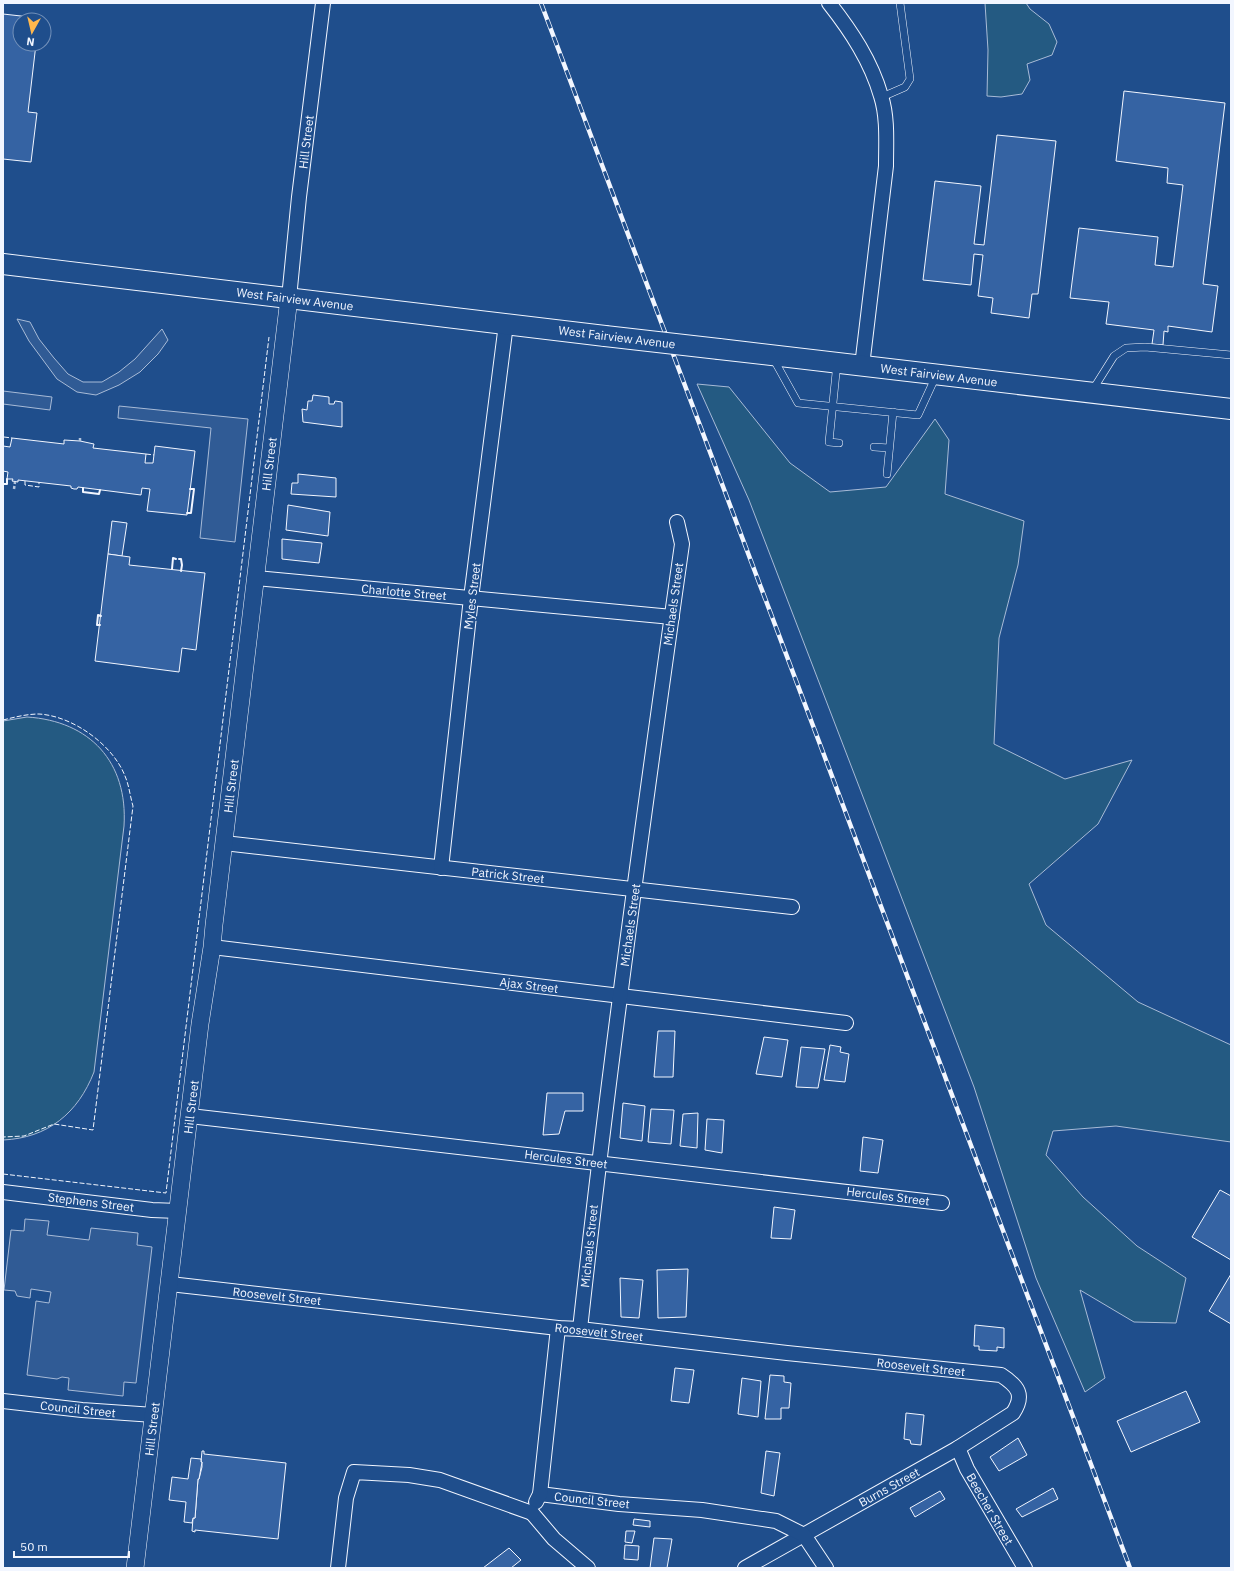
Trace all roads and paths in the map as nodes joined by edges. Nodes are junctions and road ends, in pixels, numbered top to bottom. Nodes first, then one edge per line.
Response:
1 (323, 3) edge
2 (829, 3) edge
3 (900, 3) edge
4 (882, 97) junction
5 (3, 264) edge
6 (289, 298) junction
7 (506, 324) junction
8 (1231, 355) edge
9 (772, 356) junction
10 (837, 363) junction
11 (862, 366) junction
12 (937, 375) junction
13 (1091, 393) junction
14 (833, 406) junction
15 (1231, 409) edge
16 (893, 412) junction
17 (80, 436) dead end
18 (80, 441) dead end
19 (839, 443) dead end
20 (874, 446) dead end
21 (889, 448) junction
22 (887, 474) dead end
23 (15, 482) dead end
24 (14, 489) dead end
25 (676, 522) dead end
26 (256, 578) junction
27 (471, 598) junction
28 (672, 617) junction
29 (224, 843) junction
30 (442, 868) junction
31 (635, 890) junction
32 (792, 907) dead end
33 (212, 948) junction
34 (621, 996) junction
35 (846, 1023) dead end
36 (190, 1116) junction
37 (598, 1163) junction
38 (3, 1192) edge
39 (942, 1203) dead end
40 (178, 1211) junction
41 (170, 1284) junction
42 (558, 1328) junction
43 (580, 1329) junction
44 (1019, 1394) joint
45 (3, 1402) edge
46 (154, 1415) junction
47 (958, 1448) junction
48 (540, 1494) junction
49 (532, 1513) junction
50 (804, 1535) junction
51 (135, 1568) edge
52 (338, 1568) edge
53 (588, 1568) edge
54 (745, 1568) edge
55 (826, 1568) edge
56 (1025, 1568) edge

1 - 6 street, Hill Street
2 - 4 street
3 - 4 lane
4 - 11 street
5 - 6 main road, West Fairview Avenue
6 - 7 main road, West Fairview Avenue
6 - 26 street, Hill Street
7 - 9 main road, West Fairview Avenue, bridge
7 - 27 street, Myles Street
8 - 13 lane
9 - 10 main road, West Fairview Avenue
9 - 14 lane
10 - 11 main road, West Fairview Avenue
10 - 14 lane
11 - 12 main road, West Fairview Avenue
12 - 13 main road, West Fairview Avenue
12 - 16 lane
13 - 15 main road, West Fairview Avenue
14 - 16 lane
14 - 19 lane
16 - 21 lane
17 - 18 path
20 - 21 lane
21 - 22 lane
23 - 24 path
25 - 28 street, Michaels Street
26 - 27 street, Charlotte Street
26 - 29 street, Hill Street
27 - 28 street, Charlotte Street
27 - 30 street, Myles Street
28 - 31 street, Michaels Street
29 - 30 street, Patrick Street
29 - 33 street, Hill Street
30 - 31 street, Patrick Street
31 - 32 street, Patrick Street
31 - 34 street, Michaels Street
33 - 34 street, Ajax Street
33 - 36 street, Hill Street
34 - 35 street, Ajax Street
34 - 37 street, Michaels Street
36 - 37 street, Hercules Street
36 - 40 street, Hill Street
37 - 39 street, Hercules Street
37 - 43 street, Michaels Street
38 - 40 street, Stephens Street
40 - 41 street, Hill Street
41 - 42 street, Roosevelt Street
41 - 46 street, Hill Street
42 - 43 street, Roosevelt Street
42 - 48 street
43 - 44 street, Roosevelt Street
44 - 47 street, Burns Street
45 - 46 street, Council Street
46 - 51 street, Hill Street
47 - 50 street, Burns Street
47 - 56 street, Beecher Street
48 - 49 street, Council Street
48 - 50 street, Council Street
49 - 52 street
49 - 53 street
50 - 54 street, Burns Street
50 - 55 street, Council Street

